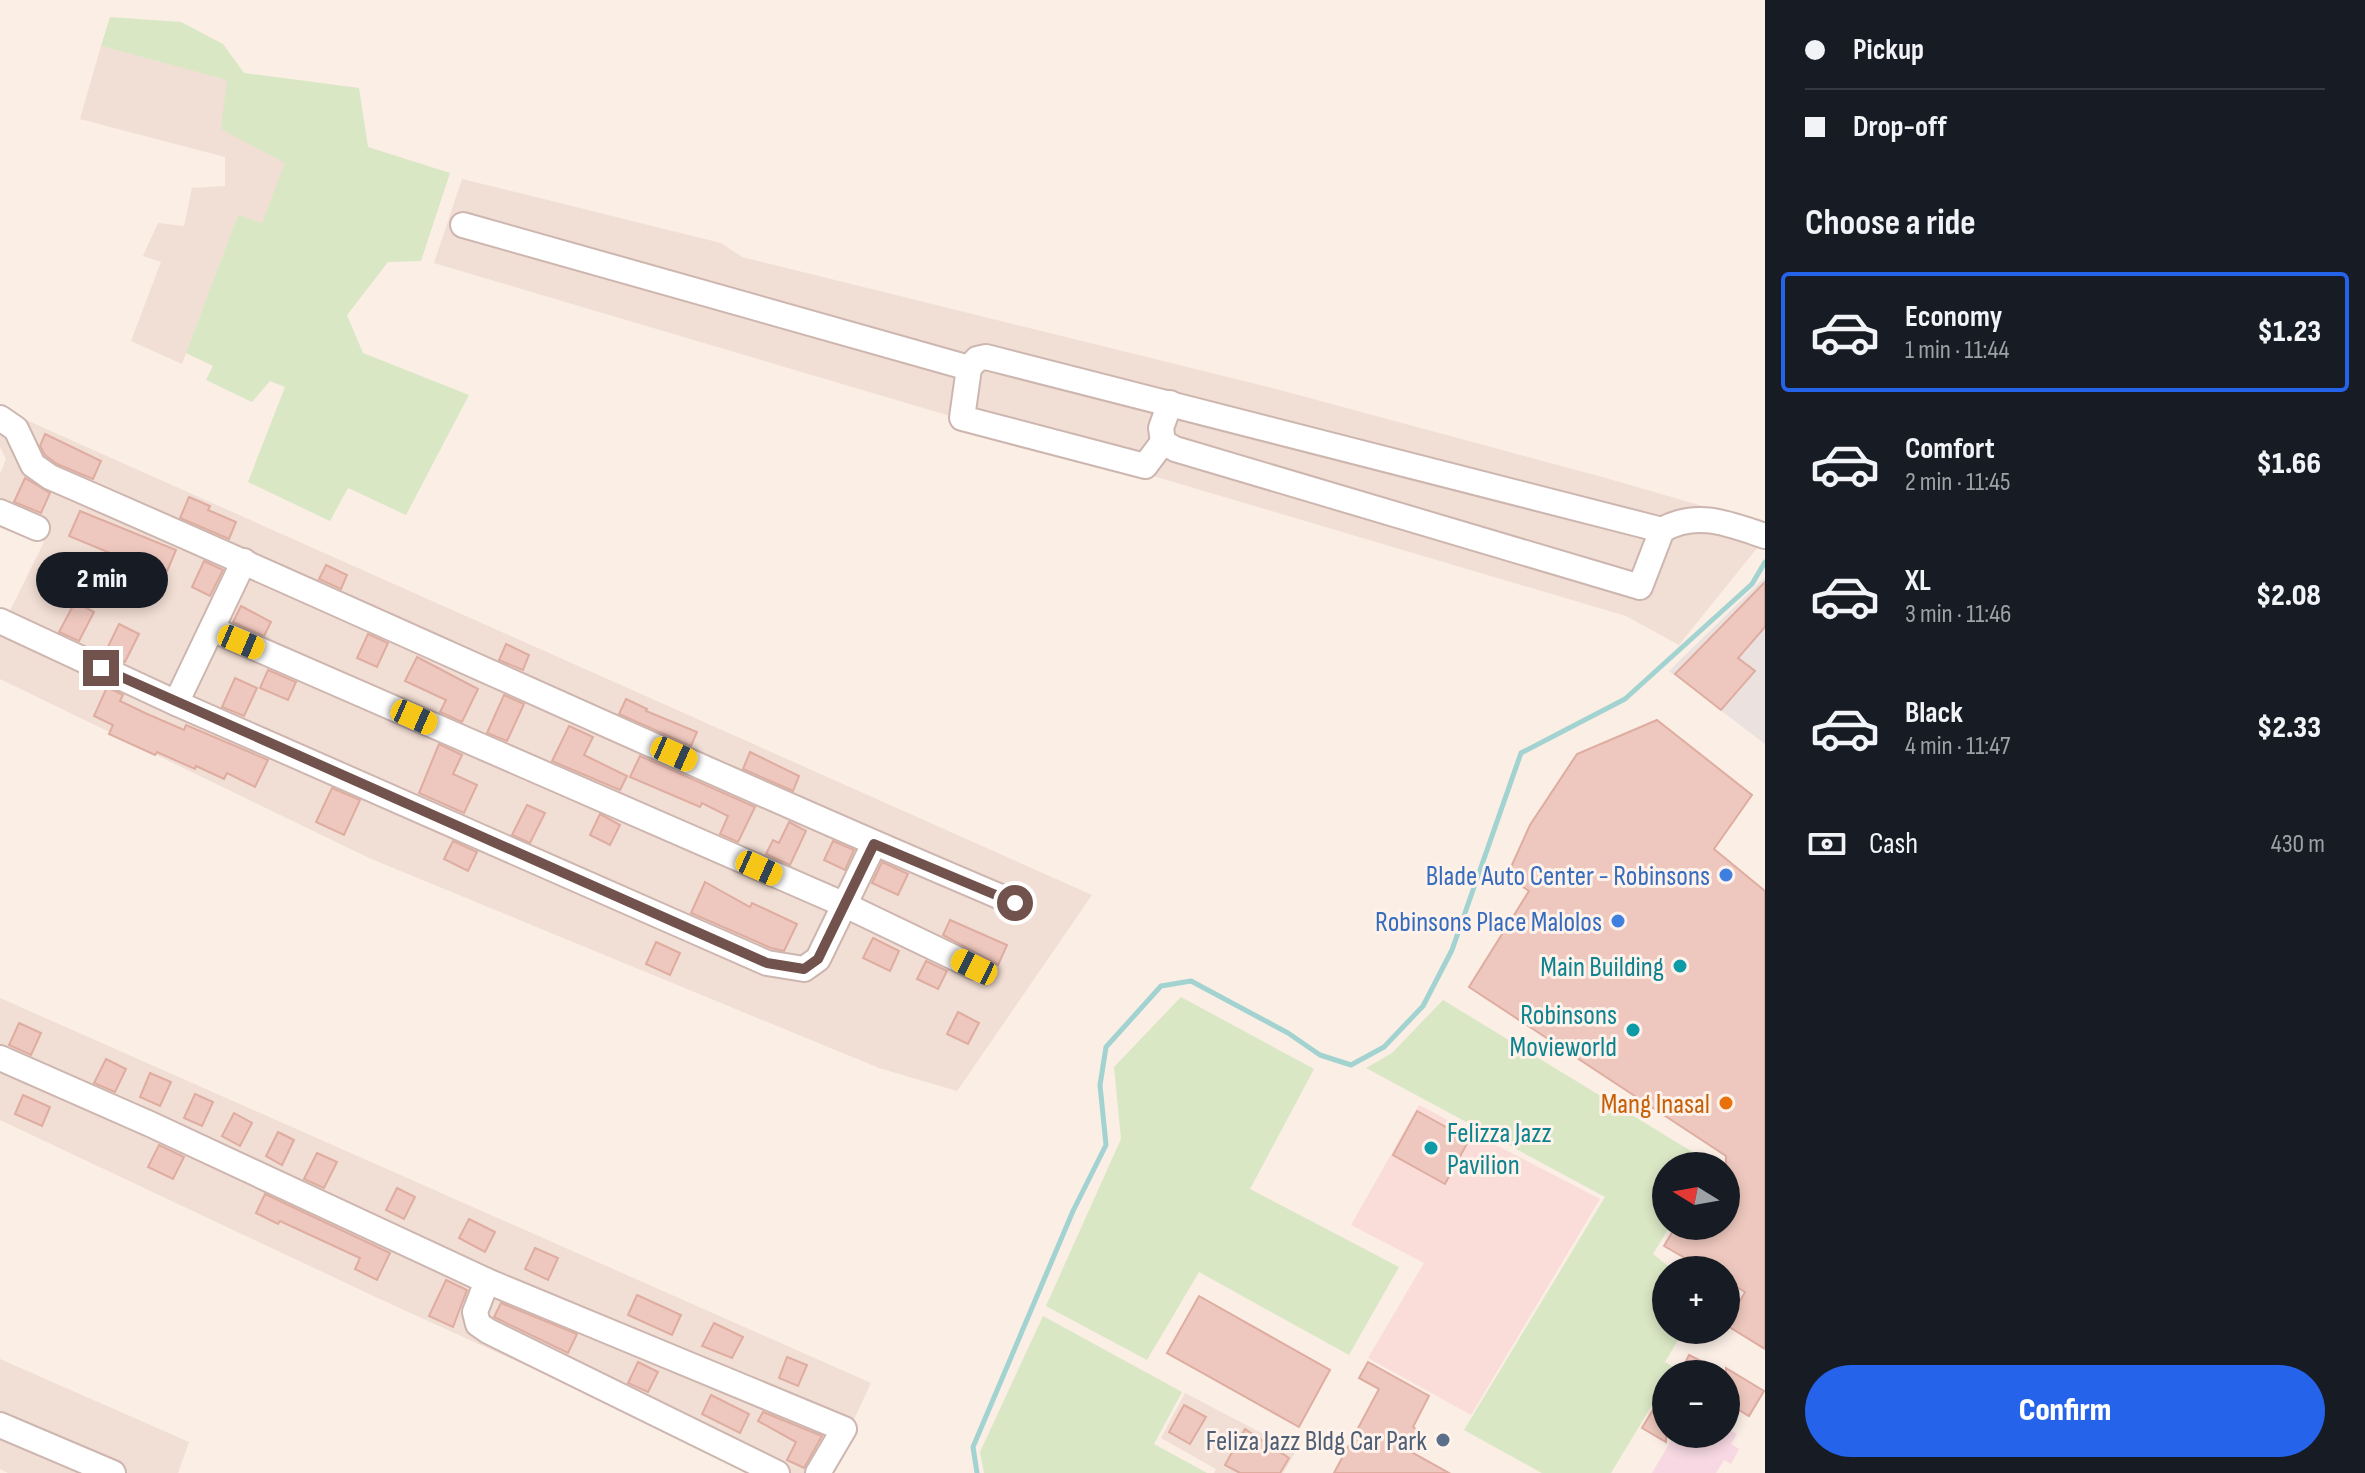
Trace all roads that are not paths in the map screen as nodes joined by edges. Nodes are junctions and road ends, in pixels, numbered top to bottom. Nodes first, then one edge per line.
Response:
1 (463, 225) dead end
2 (969, 368) junction
3 (1170, 403) junction
4 (0, 418) edge
5 (1163, 442) junction
6 (0, 512) edge
7 (37, 528) dead end
8 (1662, 530) junction
9 (1762, 535) edge
10 (244, 561) junction
11 (0, 621) edge
12 (212, 629) junction
13 (176, 703) junction
14 (874, 844) junction
15 (1015, 903) dead end
16 (845, 905) junction
17 (974, 967) dead end
18 (0, 1058) edge
19 (487, 1281) junction
20 (0, 1425) edge
21 (113, 1473) edge
22 (777, 1473) edge
23 (818, 1473) edge

1 - 2 street
2 - 3 street
2 - 5 street
3 - 5 street
3 - 8 street
4 - 10 street
5 - 8 street
6 - 7 street
8 - 9 street
10 - 12 street
10 - 14 street
11 - 13 street
12 - 13 street
12 - 16 street
13 - 16 street
14 - 15 street
14 - 16 street
16 - 17 street
18 - 19 street
19 - 22 street
19 - 23 street
20 - 21 street

